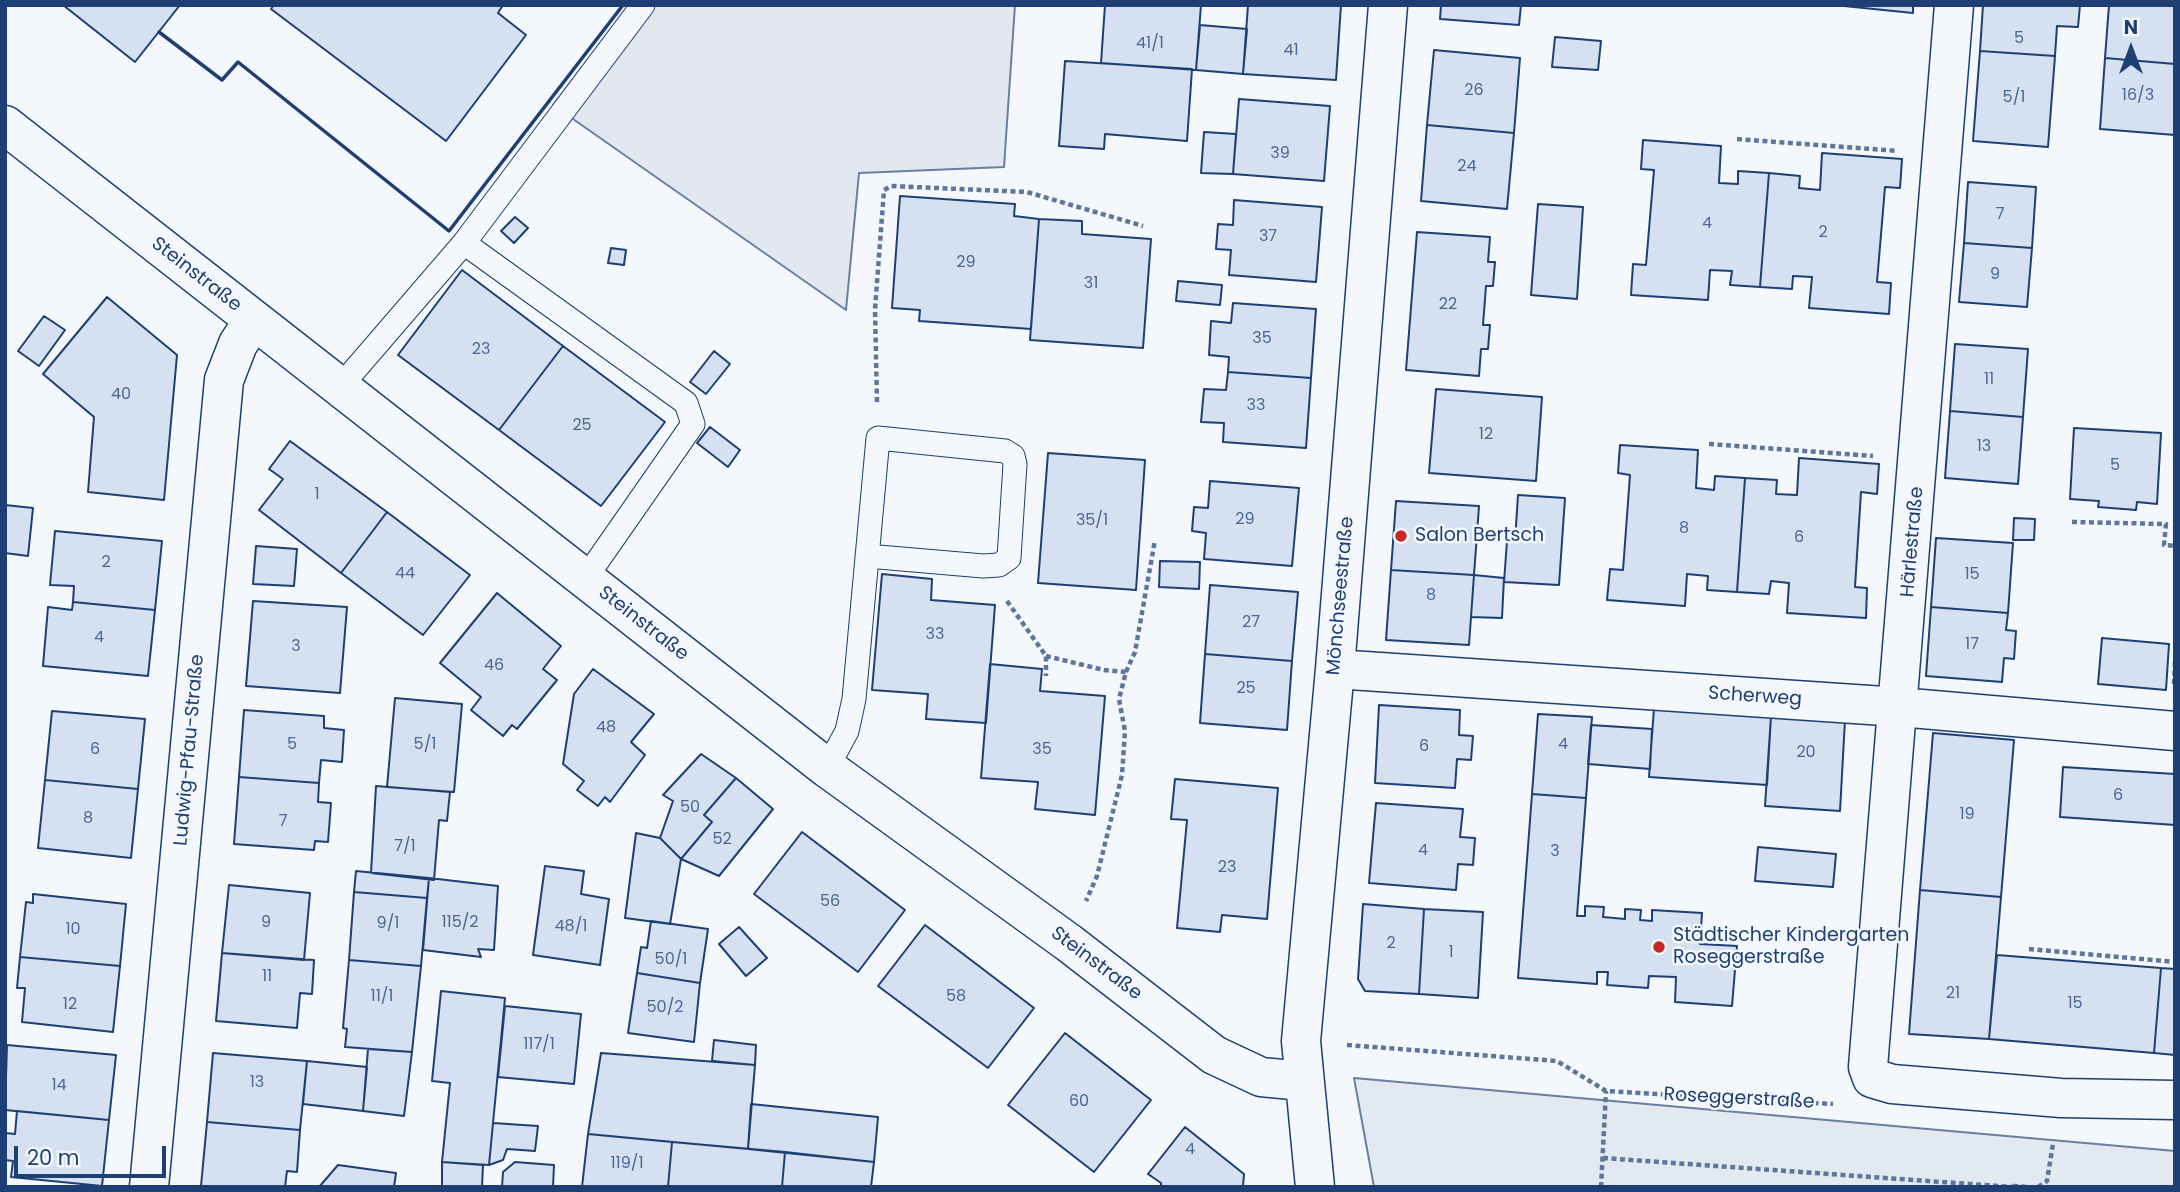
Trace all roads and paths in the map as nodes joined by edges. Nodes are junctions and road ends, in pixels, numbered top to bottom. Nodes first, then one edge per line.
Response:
1 (643, 5) edge
2 (1388, 5) edge
3 (1954, 5) edge
4 (5, 125) edge
5 (1737, 139) dead end
6 (1941, 154) junction
7 (1143, 226) dead end
8 (464, 243) junction
9 (253, 321) junction
10 (340, 387) junction
11 (878, 438) junction
12 (1709, 444) dead end
13 (1919, 460) junction
14 (2072, 522) dead end
15 (1155, 540) dead end
16 (2175, 546) edge
17 (867, 556) junction
18 (983, 566) junction
19 (585, 579) junction
20 (1046, 656) junction
21 (1335, 669) junction
22 (1126, 672) junction
23 (1046, 676) dead end
24 (1899, 707) junction
25 (2175, 731) edge
26 (827, 768) junction
27 (1069, 943) junction
28 (2029, 949) dead end
29 (2175, 962) edge
30 (1301, 1041) junction
31 (1872, 1078) junction
32 (1303, 1081) junction
33 (1606, 1091) junction
34 (2175, 1100) edge
35 (2053, 1140) dead end
36 (1604, 1158) junction
37 (2013, 1186) edge
38 (149, 1187) edge
39 (1315, 1187) edge
40 (1601, 1187) edge
41 (2028, 1187) edge
42 (2038, 1187) edge

1 - 8 lane
2 - 21 street, Mönchseestraße
3 - 6 street, Härlestraße
4 - 9 street, Steinstraße
5 - 6 path
6 - 13 street, Härlestraße
7 - 11 path
8 - 10 lane
8 - 19 lane
9 - 10 street, Steinstraße
9 - 38 street, Ludwig-Pfau-Straße
10 - 19 street, Steinstraße
11 - 17 lane
11 - 18 lane
12 - 13 path
13 - 24 street, Härlestraße
14 - 16 path
15 - 22 path
17 - 18 lane
17 - 26 lane
18 - 20 path
19 - 26 street, Steinstraße
20 - 22 path
20 - 23 path
21 - 24 street, Scherweg
21 - 30 street, Mönchseestraße
22 - 27 path
24 - 25 street, Scherweg
24 - 31 street, Härlestraße
26 - 27 street, Steinstraße
27 - 32 street, Steinstraße
28 - 29 path
30 - 32 street, Mönchseestraße
30 - 33 path, Roseggerstraße
31 - 33 path, Roseggerstraße
31 - 34 street
32 - 39 street, Mönchseestraße
33 - 36 path
35 - 42 path
36 - 37 path
36 - 40 path
37 - 41 path

